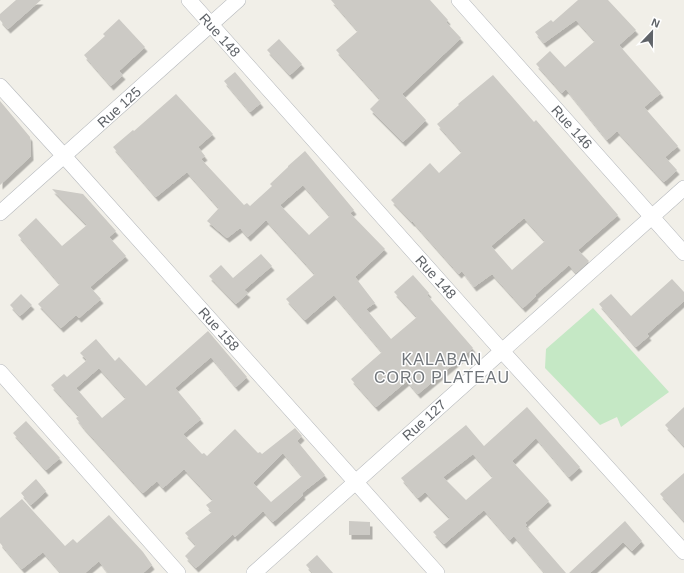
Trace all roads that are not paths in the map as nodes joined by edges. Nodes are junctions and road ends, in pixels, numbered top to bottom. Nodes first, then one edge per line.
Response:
1 (189, 0) edge
2 (238, 0) edge
3 (459, 0) edge
4 (211, 25) junction
5 (0, 86) edge
6 (64, 156) junction
7 (684, 188) edge
8 (0, 213) edge
9 (652, 217) junction
10 (684, 254) edge
11 (502, 351) junction
12 (0, 372) edge
13 (355, 482) junction
14 (684, 552) edge
15 (178, 573) edge
16 (254, 573) edge
17 (437, 573) edge

1 - 4 street, Rue 148
2 - 4 street, Rue 125
3 - 9 street, Rue 146
4 - 6 street, Rue 125
4 - 11 street, Rue 148
5 - 6 street, Rue 158
6 - 8 street, Rue 125
6 - 13 street, Rue 158
7 - 9 street, Rue 127
9 - 10 street, Rue 146
9 - 11 street, Rue 127
11 - 13 street, Rue 127
11 - 14 street, Rue 148
12 - 15 street
13 - 16 street, Rue 127
13 - 17 street, Rue 158

